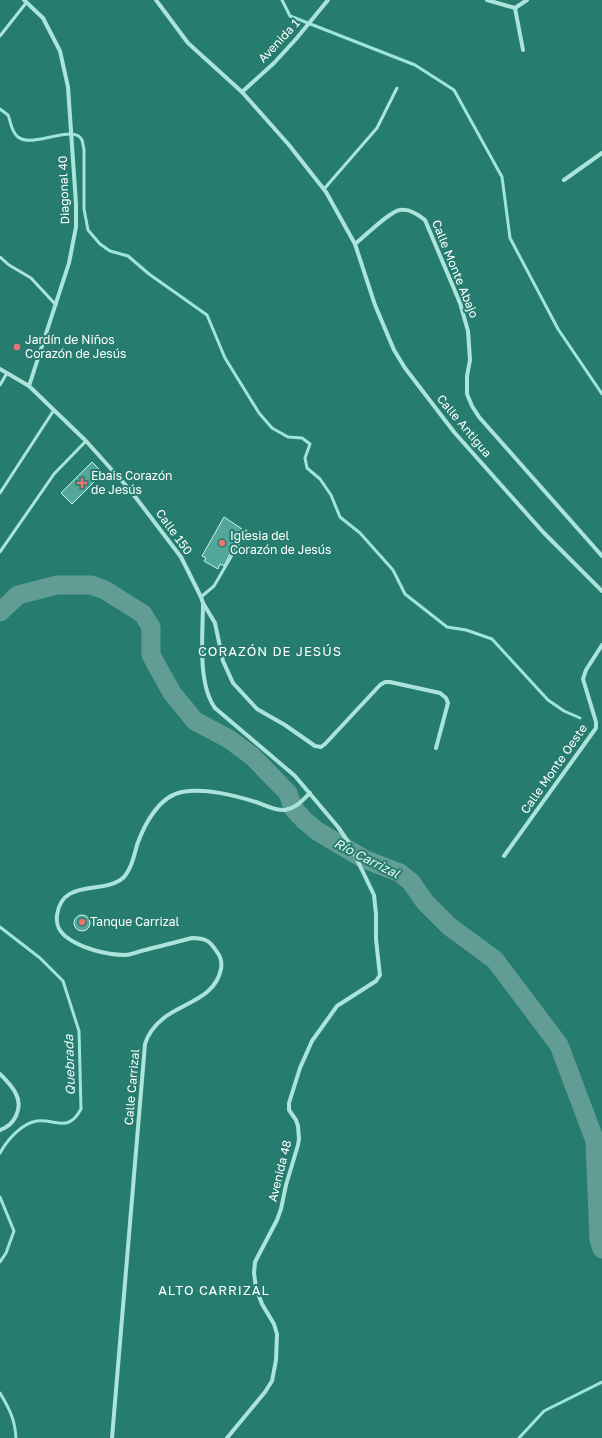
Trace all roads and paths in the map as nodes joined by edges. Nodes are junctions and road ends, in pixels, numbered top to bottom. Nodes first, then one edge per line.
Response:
1 (156, 0) edge
2 (328, 0) edge
3 (487, 0) edge
4 (527, 0) edge
5 (25, 1) edge
6 (516, 8) junction
7 (0, 36) edge
8 (523, 50) dead end
9 (397, 88) dead end
10 (242, 92) junction
11 (602, 153) edge
12 (564, 180) dead end
13 (324, 189) junction
14 (355, 244) junction
15 (0, 257) edge
16 (56, 305) junction
17 (0, 369) edge
18 (7, 373) junction
19 (0, 385) edge
20 (29, 386) junction
21 (54, 410) junction
22 (86, 441) junction
23 (0, 493) edge
24 (246, 531) dead end
25 (0, 552) edge
26 (602, 556) edge
27 (602, 591) edge
28 (201, 597) junction
29 (203, 603) junction
30 (602, 645) edge
31 (436, 748) dead end
32 (310, 794) junction
33 (504, 856) dead end
34 (0, 1074) edge
35 (0, 1130) edge
36 (112, 1438) edge
37 (227, 1438) edge

1 - 10 street
2 - 10 street, Avenida 1
3 - 6 street
4 - 6 street
5 - 7 lane
5 - 16 street, Diagonal 40
6 - 8 street
9 - 13 lane
10 - 13 street
11 - 12 street
13 - 14 street
14 - 26 street, Calle Monte Abajo
14 - 27 street, Calle Antigua
15 - 16 lane
16 - 20 street, Diagonal 40
17 - 18 street, Calle 150
18 - 19 lane
18 - 20 street, Calle 150
20 - 21 street, Calle 150
21 - 22 street, Calle 150
21 - 23 lane
22 - 25 lane
22 - 28 street, Calle 150
24 - 28 lane
28 - 29 street, Calle 150
29 - 31 street
29 - 32 street, Calle 150
30 - 33 street, Calle Monte Oeste
32 - 36 street, Calle Carrizal
32 - 37 street, Avenida 48
34 - 35 street

